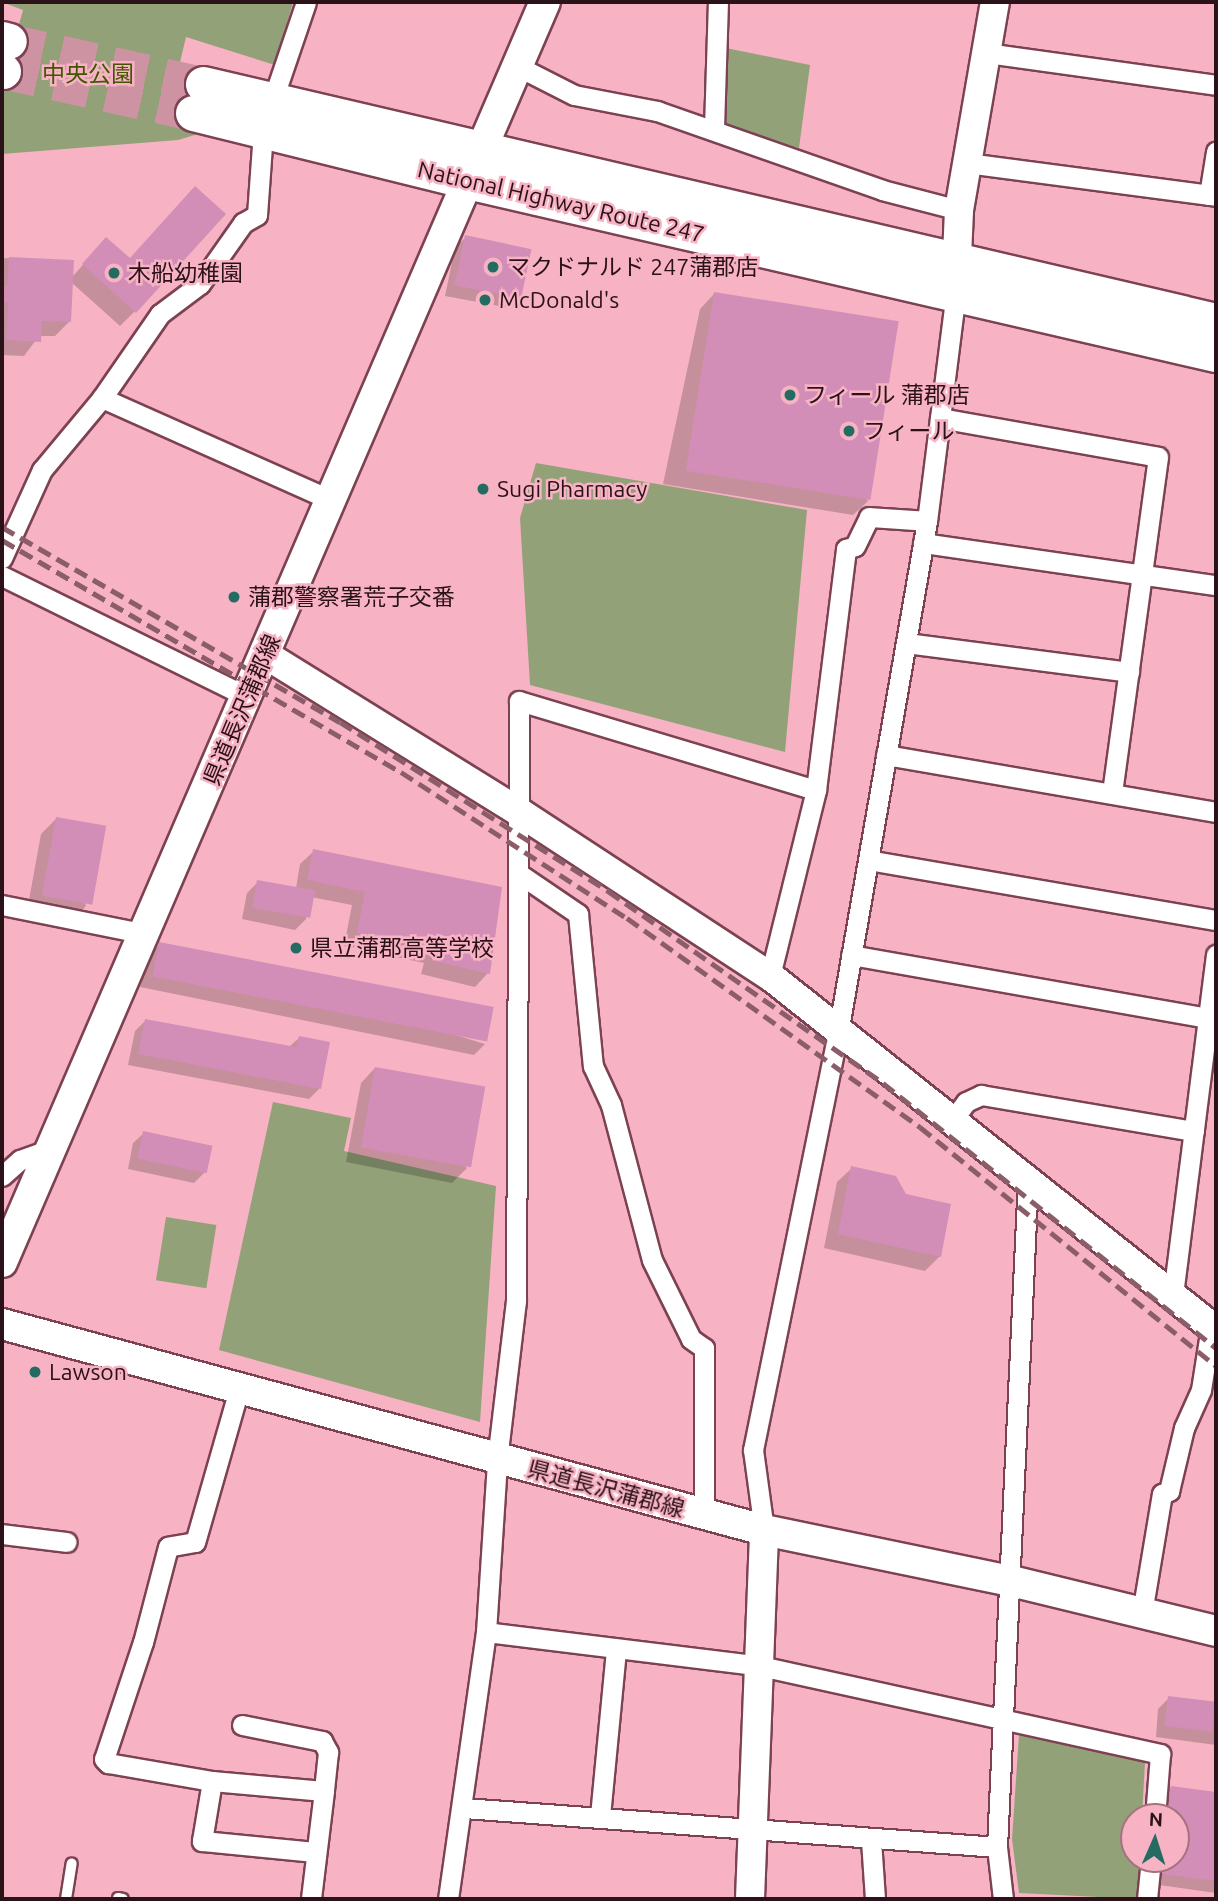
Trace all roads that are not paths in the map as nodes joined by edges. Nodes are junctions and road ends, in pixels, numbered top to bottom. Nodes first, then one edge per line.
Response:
1 (306, 2) edge
2 (544, 2) edge
3 (718, 2) edge
4 (995, 2) edge
5 (986, 53) junction
6 (517, 66) junction
7 (1216, 85) edge
8 (273, 99) junction
9 (714, 128) junction
10 (263, 132) junction
11 (1216, 152) edge
12 (967, 163) junction
13 (474, 166) junction
14 (1213, 196) edge
15 (959, 210) junction
16 (957, 275) junction
17 (1216, 321) edge
18 (1216, 354) edge
19 (102, 398) junction
20 (940, 418) junction
21 (331, 500) junction
22 (927, 521) junction
23 (923, 543) junction
24 (2, 558) edge
25 (1142, 574) junction
26 (2, 576) edge
27 (1216, 585) edge
28 (906, 643) junction
29 (266, 655) junction
30 (1129, 672) junction
31 (248, 698) junction
32 (886, 755) junction
33 (816, 790) junction
34 (1112, 793) junction
35 (519, 812) junction
36 (1216, 812) edge
37 (868, 860) junction
38 (518, 873) junction
39 (2, 905) edge
40 (1216, 920) edge
41 (146, 934) junction
42 (851, 955) junction
43 (1216, 955) edge
44 (770, 976) junction
45 (1208, 1018) junction
46 (839, 1027) junction
47 (954, 1118) junction
48 (1194, 1131) junction
49 (51, 1149) junction
50 (2, 1176) edge
51 (1028, 1176) junction
52 (2, 1262) edge
53 (1173, 1295) junction
54 (2, 1324) edge
55 (1213, 1328) edge
56 (239, 1389) junction
57 (497, 1460) junction
58 (704, 1514) junction
59 (764, 1530) junction
60 (2, 1534) edge
61 (67, 1542) dead end
62 (1011, 1581) junction
63 (1142, 1613) junction
64 (1216, 1631) edge
65 (486, 1632) junction
66 (616, 1649) junction
67 (756, 1665) junction
68 (1004, 1721) junction
69 (242, 1725) dead end
70 (212, 1781) junction
71 (324, 1791) junction
72 (1156, 1803) edge
73 (464, 1808) junction
74 (600, 1816) junction
75 (753, 1830) junction
76 (871, 1840) junction
77 (996, 1847) junction
78 (315, 1852) junction
79 (72, 1863) dead end
80 (1150, 1873) edge
81 (66, 1899) edge
82 (311, 1899) edge
83 (448, 1899) edge
84 (750, 1899) edge
85 (875, 1899) edge
86 (1003, 1899) edge
87 (1147, 1899) edge

1 - 8 street
2 - 6 main road, 県道長沢蒲郡線
3 - 9 street
4 - 5 street
5 - 7 street
5 - 12 street
6 - 9 street
6 - 13 main road, 県道長沢蒲郡線
8 - 10 highway, National Highway Route 247
8 - 13 highway, National Highway Route 247
9 - 15 street
10 - 13 highway, National Highway Route 247
10 - 19 street
11 - 14 street
12 - 14 street
12 - 15 street
13 - 16 highway, National Highway Route 247
13 - 21 main road, 県道長沢蒲郡線
15 - 16 street
16 - 17 highway, National Highway Route 247
16 - 18 highway, National Highway Route 247
16 - 20 street
19 - 21 street
19 - 24 street
20 - 22 street
20 - 25 street
21 - 29 main road, 県道長沢蒲郡線
22 - 23 street
22 - 33 street
23 - 25 street
23 - 28 street
25 - 27 street
25 - 30 street
26 - 31 street
28 - 30 street
28 - 32 street
29 - 31 main road, 県道長沢蒲郡線
29 - 35 street
30 - 34 street
31 - 41 main road, 県道長沢蒲郡線
32 - 34 street
32 - 37 street
33 - 35 street
33 - 44 street
34 - 36 street
35 - 38 street
35 - 44 street
37 - 40 street
37 - 42 street
38 - 57 street
38 - 58 street
39 - 41 street
41 - 49 main road, 県道長沢蒲郡線
42 - 45 street
42 - 46 street
43 - 45 street
44 - 46 street
45 - 48 street
46 - 47 street
46 - 59 street
47 - 48 street
47 - 51 street
48 - 53 street
49 - 50 street
49 - 52 main road, 県道長沢蒲郡線
51 - 53 street
51 - 62 street
53 - 55 street
54 - 56 main road, 県道長沢蒲郡線
55 - 63 street
56 - 57 main road, 県道長沢蒲郡線
56 - 70 street
57 - 58 main road, 県道長沢蒲郡線
57 - 65 street
58 - 59 main road, 県道長沢蒲郡線
59 - 62 main road, 県道長沢蒲郡線
59 - 67 street
60 - 61 street
62 - 63 main road, 県道長沢蒲郡線
62 - 68 street
63 - 64 main road, 県道長沢蒲郡線
65 - 66 street
65 - 73 street
66 - 67 street
66 - 74 street
67 - 68 street
67 - 75 street
68 - 72 street
68 - 77 street
69 - 71 street
70 - 71 street
70 - 78 street
71 - 78 street
73 - 74 street
73 - 83 street
74 - 75 street
75 - 76 street
75 - 84 street
76 - 77 street
76 - 85 street
77 - 86 street
78 - 82 street
79 - 81 lane
80 - 87 street

